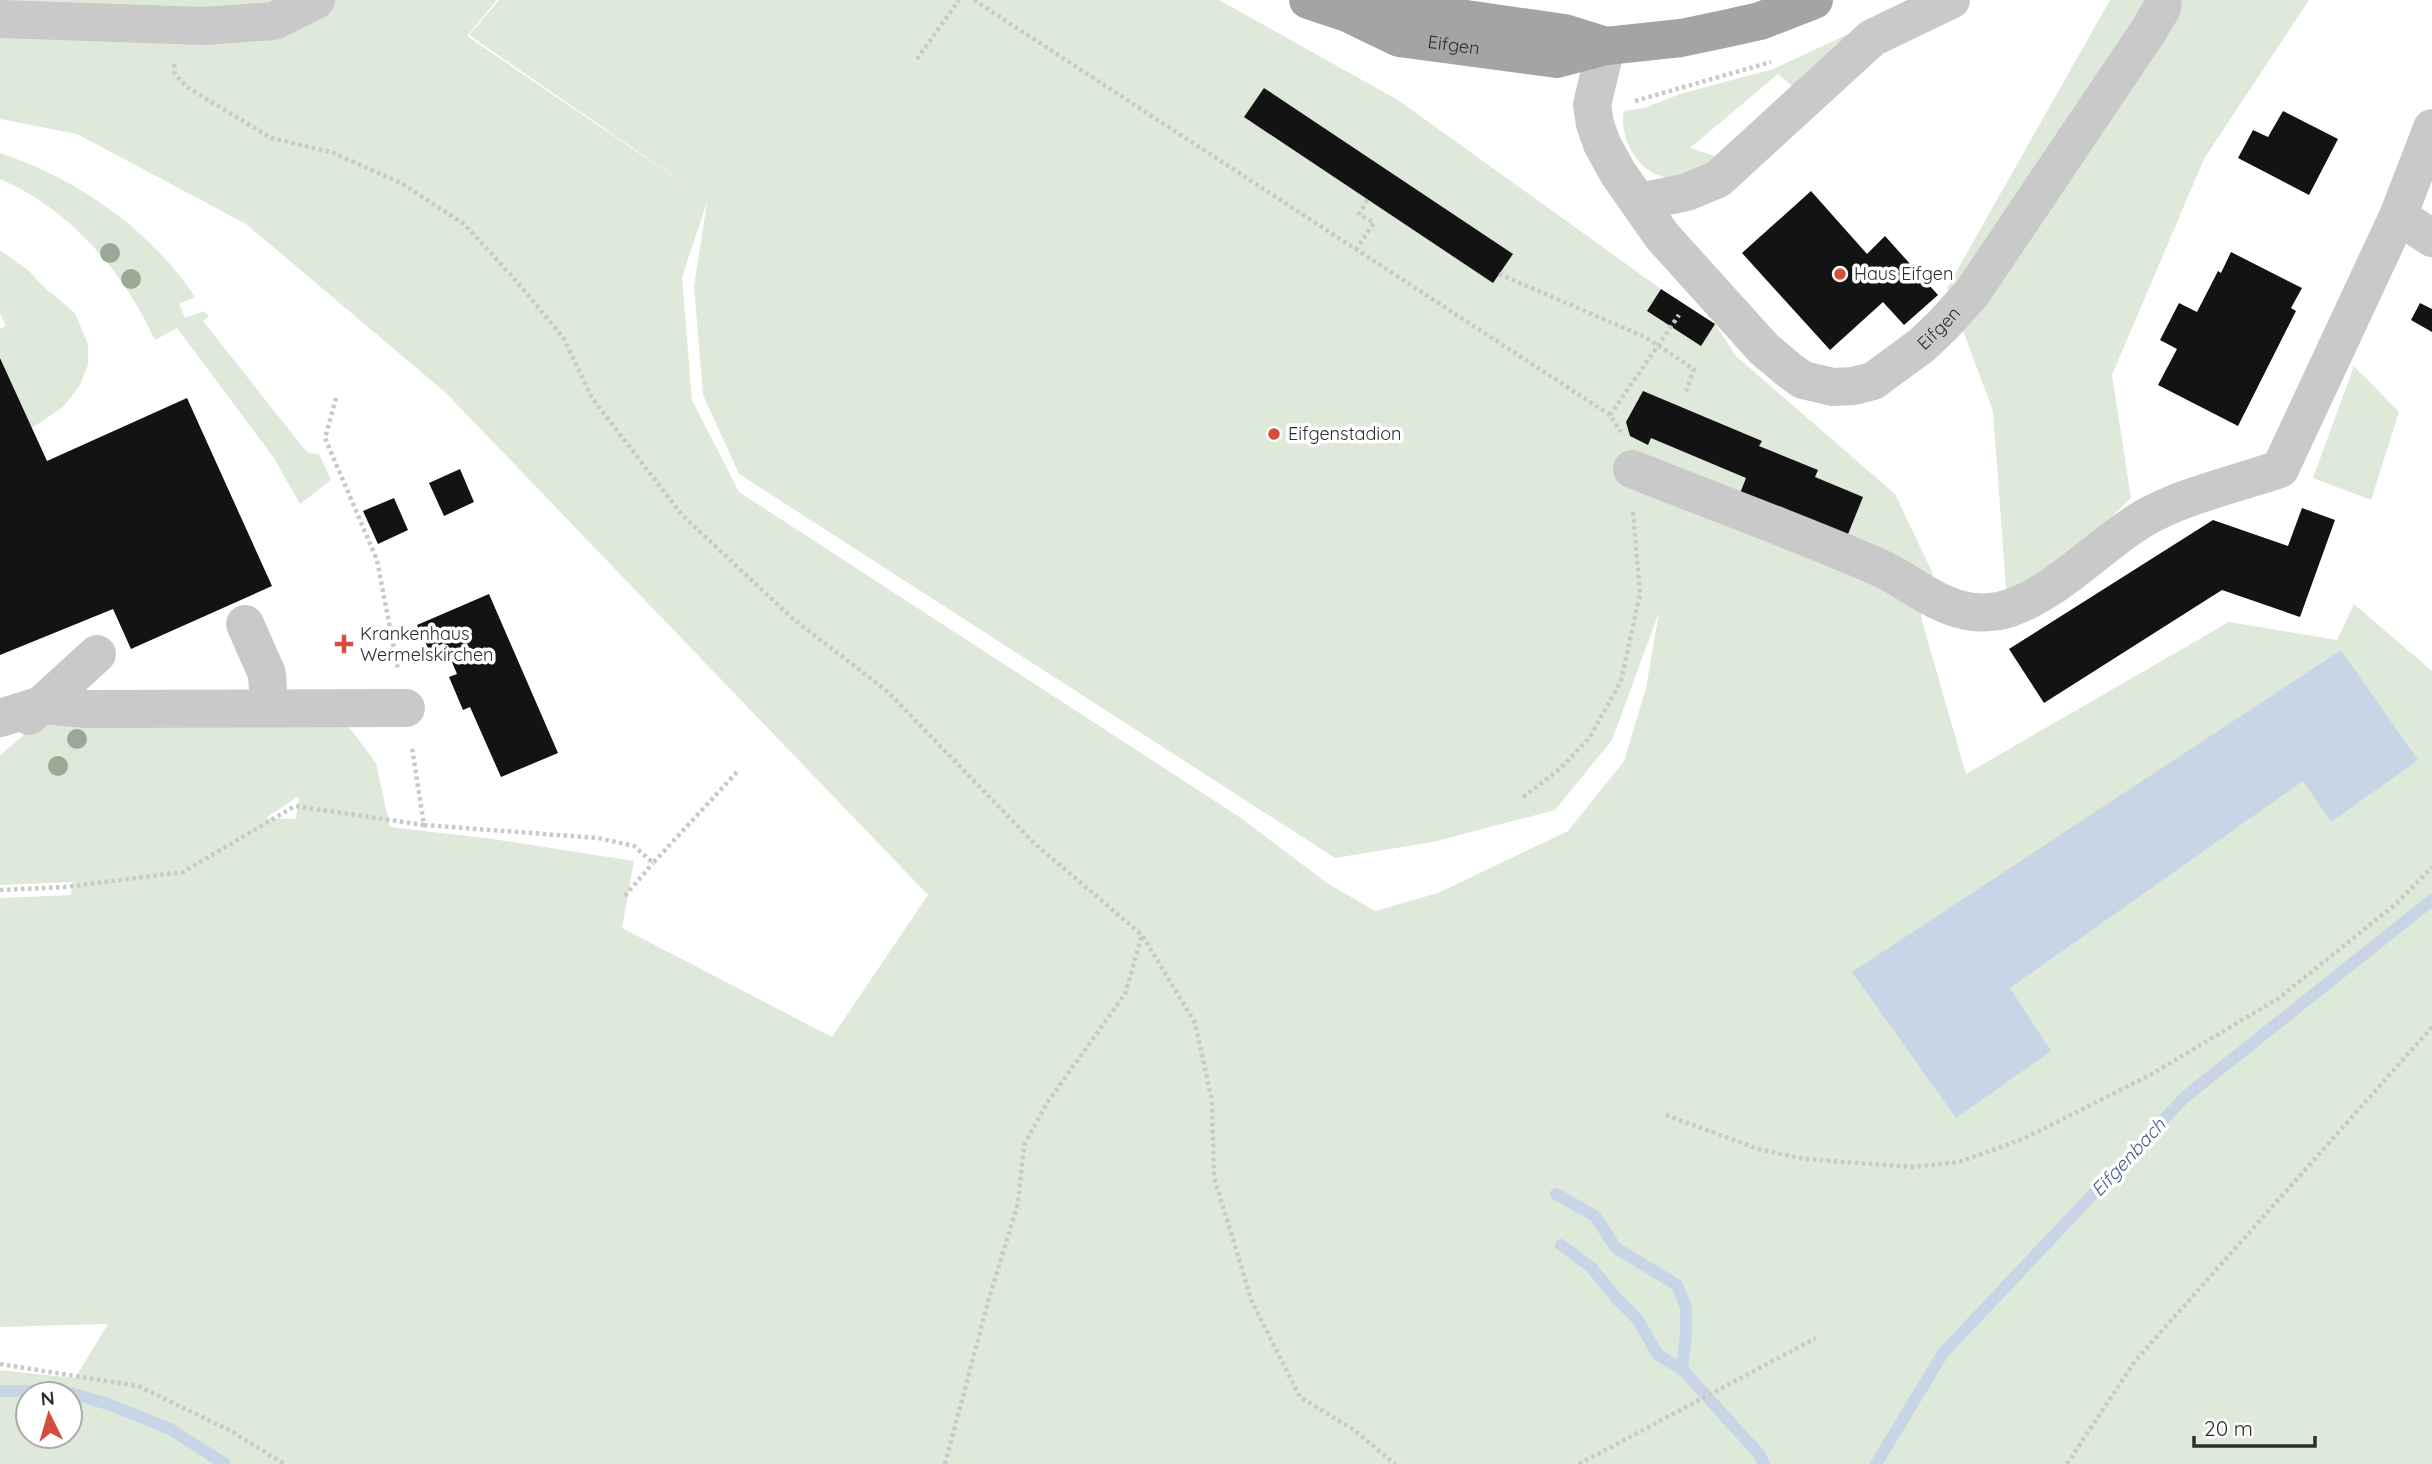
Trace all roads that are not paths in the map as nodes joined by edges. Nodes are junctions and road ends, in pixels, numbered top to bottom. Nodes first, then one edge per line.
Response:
1 (316, 0) edge
2 (1308, 0) edge
3 (1814, 0) edge
4 (1951, 0) edge
5 (2163, 0) edge
6 (0, 19) edge
7 (1606, 46) junction
8 (2432, 128) edge
9 (1640, 202) junction
10 (2398, 216) junction
11 (2432, 238) edge
12 (1632, 469) road end
13 (245, 624) dead end
14 (97, 654) dead end
15 (42, 705) junction
16 (269, 708) junction
17 (406, 708) dead end
18 (0, 718) edge
19 (0, 740) edge

1 - 6 street
2 - 7 main road, Eifgen
3 - 7 main road, Eifgen
4 - 9 street
5 - 9 street, Eifgen
7 - 9 street, Eifgen
8 - 10 street
10 - 11 street
10 - 12 street
13 - 16 street
14 - 15 street
15 - 16 street
15 - 18 street
15 - 19 street
16 - 17 street

